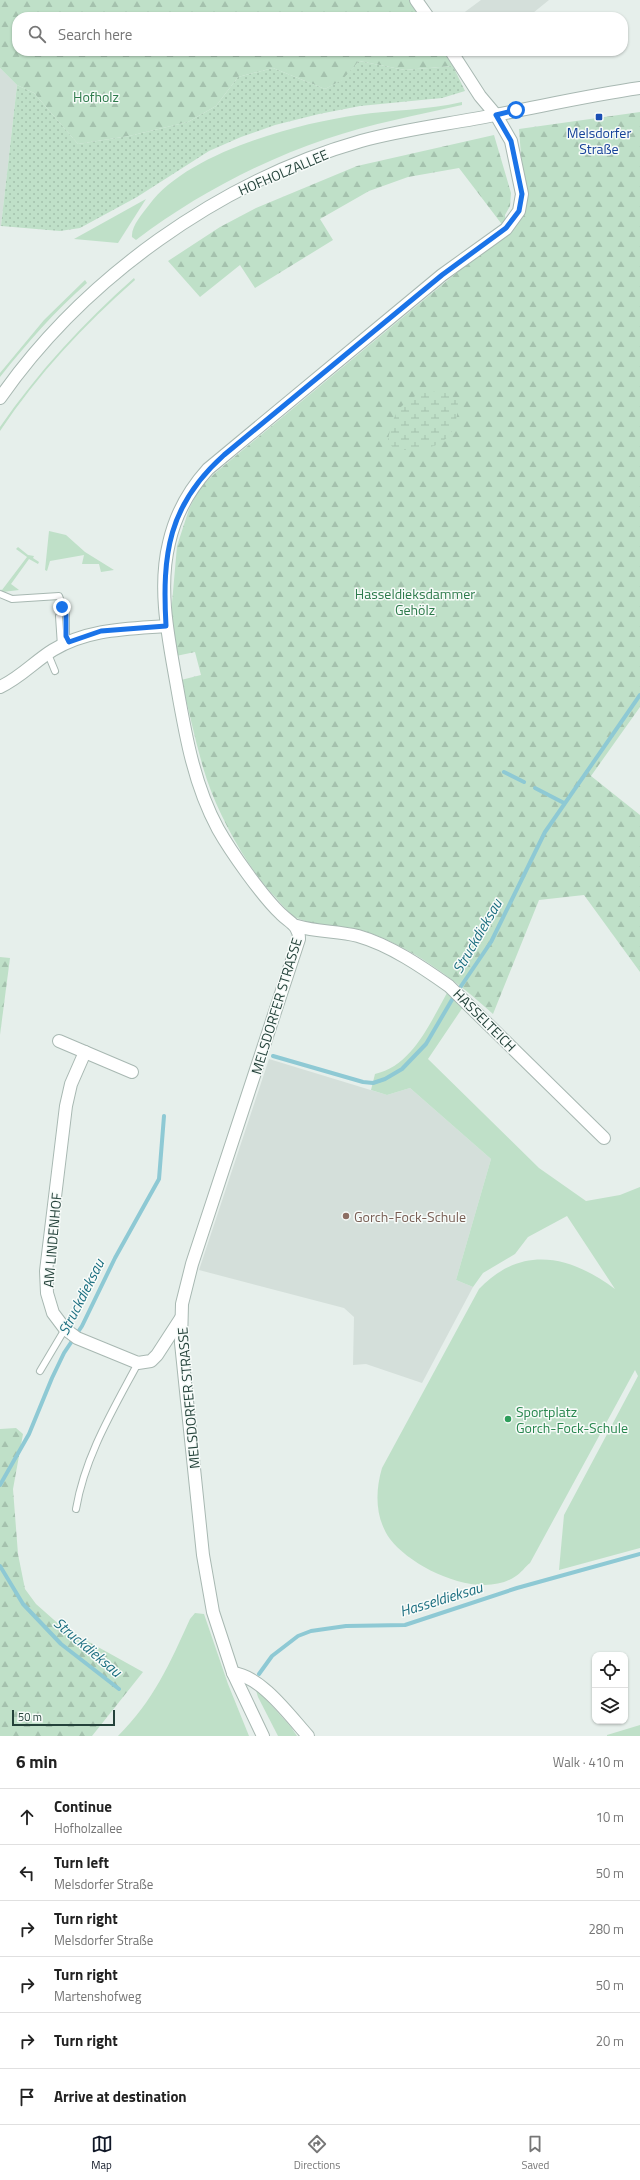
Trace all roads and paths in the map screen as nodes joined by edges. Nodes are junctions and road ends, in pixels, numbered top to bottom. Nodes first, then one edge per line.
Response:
1 (416, 0) edge
2 (424, 12) edge
3 (454, 56) edge
4 (640, 88) edge
5 (496, 115) junction
6 (0, 398) edge
7 (0, 594) edge
8 (166, 626) junction
9 (65, 644) junction
10 (48, 654) junction
11 (55, 672) dead end
12 (0, 686) edge
13 (297, 926) junction
14 (59, 1041) dead end
15 (85, 1052) junction
16 (132, 1072) dead end
17 (604, 1138) dead end
18 (181, 1318) junction
19 (71, 1334) junction
20 (138, 1363) junction
21 (40, 1371) dead end
22 (76, 1509) dead end
23 (233, 1673) junction
24 (263, 1736) edge
25 (308, 1736) edge

1 - 2 street
3 - 5 street, MELSDORFER STRASSE
4 - 5 street, HOFHOLZALLEE
5 - 6 street, HOFHOLZALLEE
5 - 8 street, MELSDORFER STRASSE
7 - 9 lane
8 - 9 street
8 - 13 street, MELSDORFER STRASSE
9 - 10 street
10 - 11 lane
10 - 12 street
13 - 17 street, HASSELTEICH
13 - 18 street, MELSDORFER STRASSE
14 - 15 street
15 - 16 street
15 - 19 street, AM LINDENHOF
18 - 20 street
18 - 23 street, MELSDORFER STRASSE
19 - 20 street
19 - 21 lane
20 - 22 lane
23 - 24 street, MELSDORFER STRASSE
23 - 25 street

